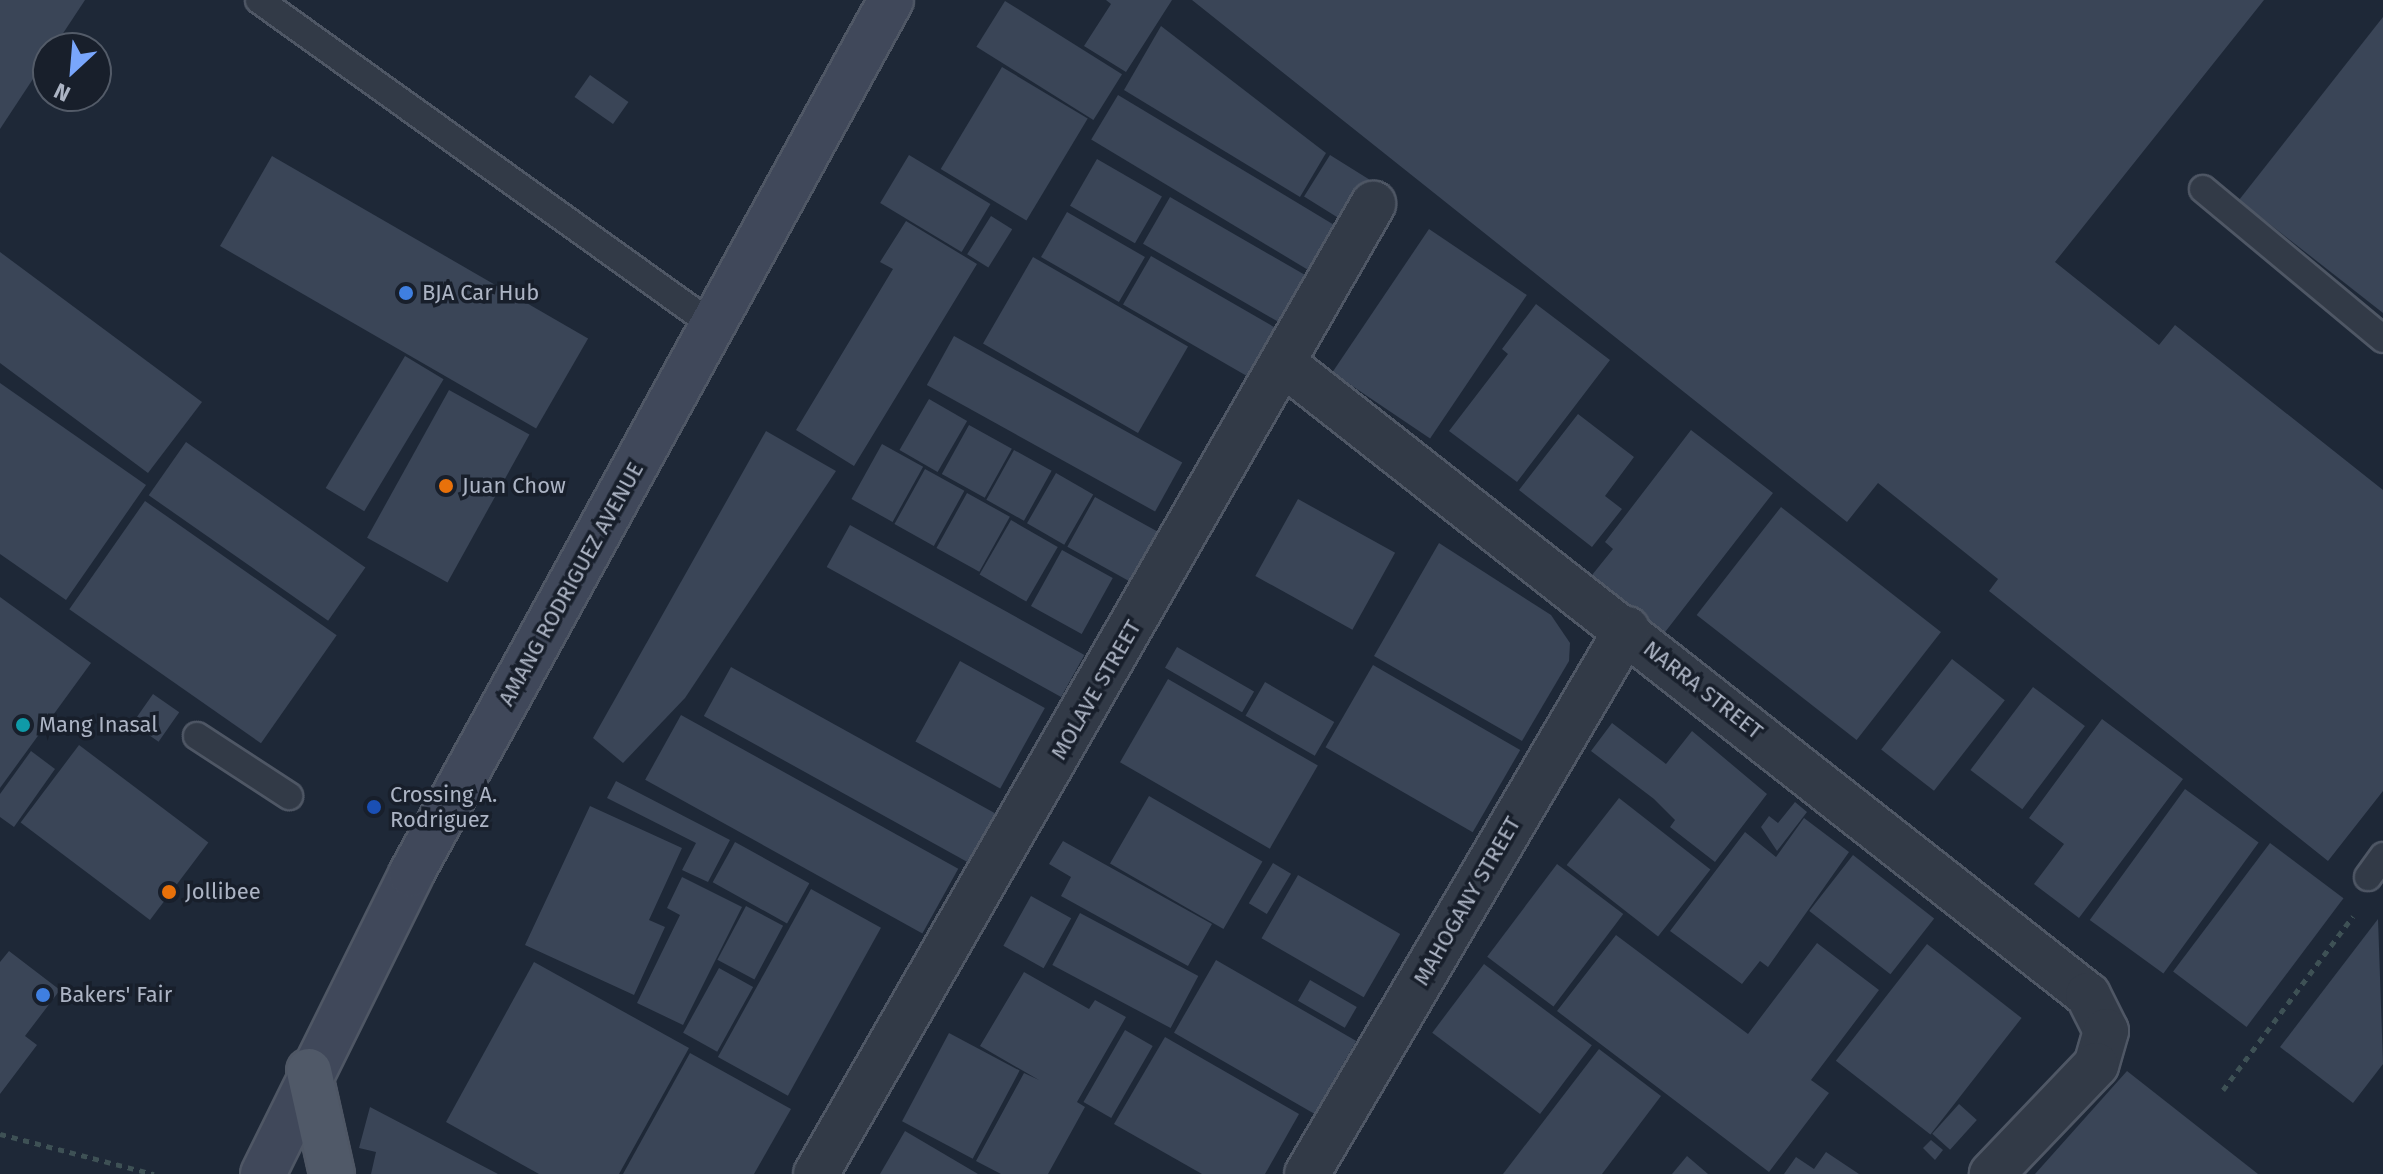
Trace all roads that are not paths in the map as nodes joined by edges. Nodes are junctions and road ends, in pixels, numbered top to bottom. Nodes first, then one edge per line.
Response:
1 (259, 0) edge
2 (891, 0) edge
3 (2203, 189) dead end
4 (1373, 204) dead end
5 (714, 326) junction
6 (2383, 339) edge
7 (1284, 364) junction
8 (1627, 629) junction
9 (197, 736) dead end
10 (289, 796) dead end
11 (309, 1071) junction
12 (263, 1174) edge
13 (332, 1174) edge
14 (816, 1174) edge
15 (1307, 1174) edge
16 (1992, 1174) edge

1 - 5 lane
2 - 5 main road, AMANG RODRIGUEZ AVENUE
3 - 6 lane
4 - 7 street, MOLAVE STREET
5 - 11 main road, AMANG RODRIGUEZ AVENUE
7 - 8 street, NARRA STREET
7 - 14 street, MOLAVE STREET
8 - 15 street, MAHOGANY STREET
8 - 16 street, NARRA STREET
9 - 10 lane
11 - 12 main road, AMANG RODRIGUEZ AVENUE
11 - 13 main road

